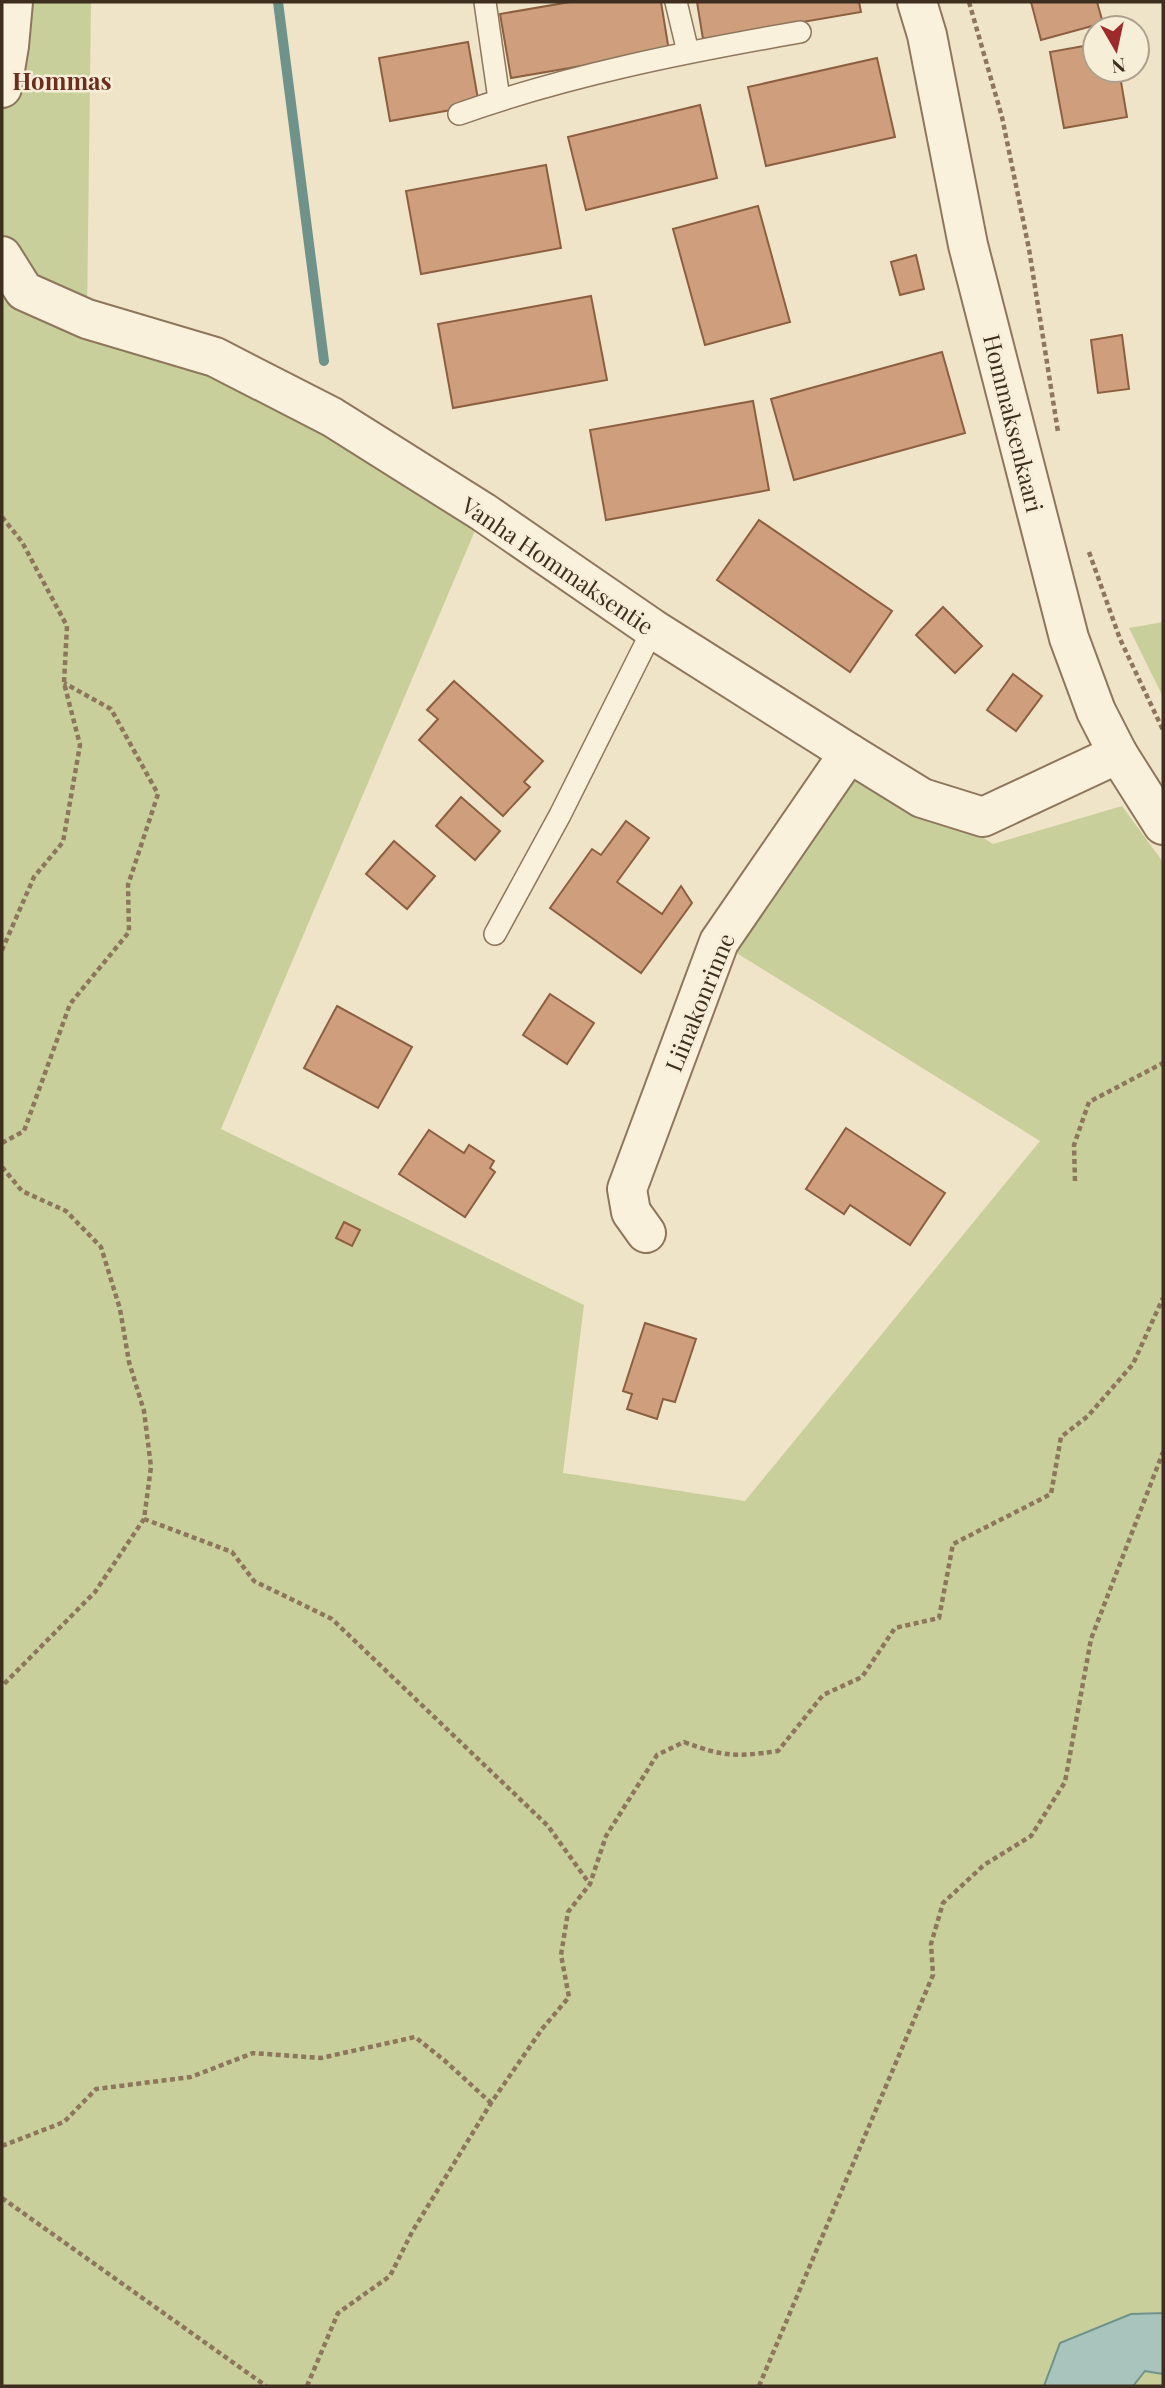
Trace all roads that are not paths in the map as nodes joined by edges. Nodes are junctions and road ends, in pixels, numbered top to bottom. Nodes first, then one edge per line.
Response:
1 (13, 2) edge
2 (485, 2) edge
3 (676, 2) edge
4 (917, 2) edge
5 (800, 32) dead end
6 (688, 52) junction
7 (2, 88) edge
8 (499, 99) junction
9 (459, 114) dead end
10 (2, 256) edge
11 (653, 629) junction
12 (849, 753) junction
13 (1118, 754) junction
14 (1163, 825) edge
15 (495, 934) dead end
16 (646, 1233) dead end

1 - 7 street
2 - 8 lane
3 - 6 lane
4 - 13 street, Hommaksenkaari
5 - 6 lane
6 - 8 lane
8 - 9 lane
10 - 11 street, Vanha Hommaksentie
11 - 12 street, Vanha Hommaksentie
11 - 15 lane
12 - 13 street, Vanha Hommaksentie
12 - 16 street, Liinakonrinne
13 - 14 street, Hommaksenkaari

